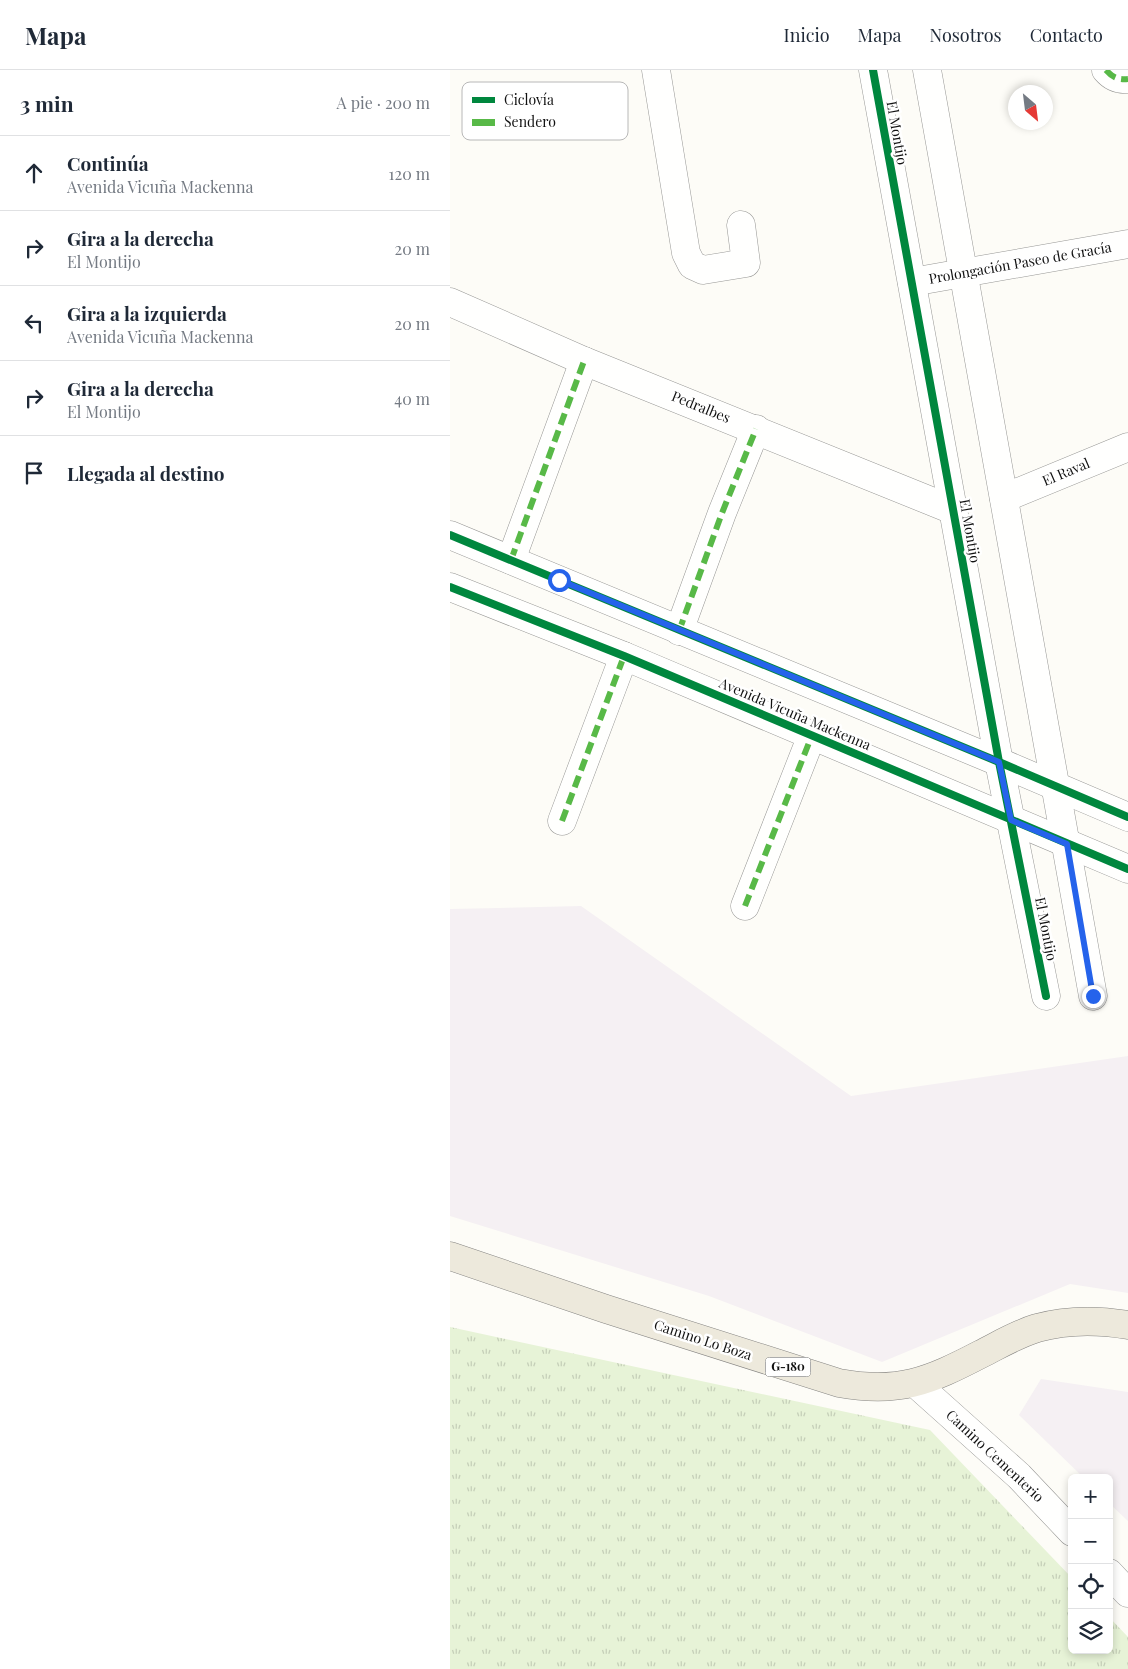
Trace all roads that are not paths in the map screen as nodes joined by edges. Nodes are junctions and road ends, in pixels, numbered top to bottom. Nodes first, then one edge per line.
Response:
1 (656, 70) edge
2 (873, 70) edge
3 (927, 70) edge
4 (741, 226) dead end
5 (1128, 244) edge
6 (964, 273) junction
7 (912, 282) junction
8 (450, 302) edge
9 (584, 361) junction
10 (756, 429) junction
11 (1128, 447) edge
12 (1004, 498) junction
13 (953, 510) junction
14 (450, 535) edge
15 (511, 560) junction
16 (450, 587) edge
17 (679, 631) junction
18 (624, 656) junction
19 (812, 736) junction
20 (999, 762) junction
21 (1056, 787) junction
22 (1128, 818) edge
23 (1011, 820) junction
24 (562, 822) dead end
25 (1067, 844) junction
26 (1128, 869) edge
27 (745, 906) dead end
28 (1046, 996) dead end
29 (1093, 996) dead end
30 (450, 1256) edge
31 (1128, 1325) edge
32 (915, 1383) junction
33 (1068, 1528) edge
34 (1113, 1576) edge
35 (1128, 1593) edge

1 - 4 street
2 - 7 street, El Montijo
3 - 6 street
5 - 6 street, Prolongación Paseo de Gracía
6 - 7 street, Prolongación Paseo de Gracía
6 - 12 street
7 - 13 street, El Montijo
8 - 9 street, Pedralbes
9 - 10 street, Pedralbes
9 - 15 street
10 - 13 street, Pedralbes
10 - 17 street
11 - 12 street, El Raval
12 - 21 street
13 - 20 street, El Montijo
14 - 15 street
15 - 17 street
16 - 18 street, Avenida Vicuña Mackenna
17 - 20 street
18 - 19 street, Avenida Vicuña Mackenna
18 - 24 street
19 - 23 street, Avenida Vicuña Mackenna
19 - 27 street
20 - 21 street
20 - 23 street, El Montijo
21 - 22 street
21 - 25 street
23 - 25 street, Avenida Vicuña Mackenna
23 - 28 street, El Montijo
25 - 26 street, Avenida Vicuña Mackenna
25 - 29 street
30 - 32 main road, Camino Lo Boza / G-180
31 - 32 main road, Camino Lo Boza / G-180
32 - 33 street, Camino Cementerio
34 - 35 street

